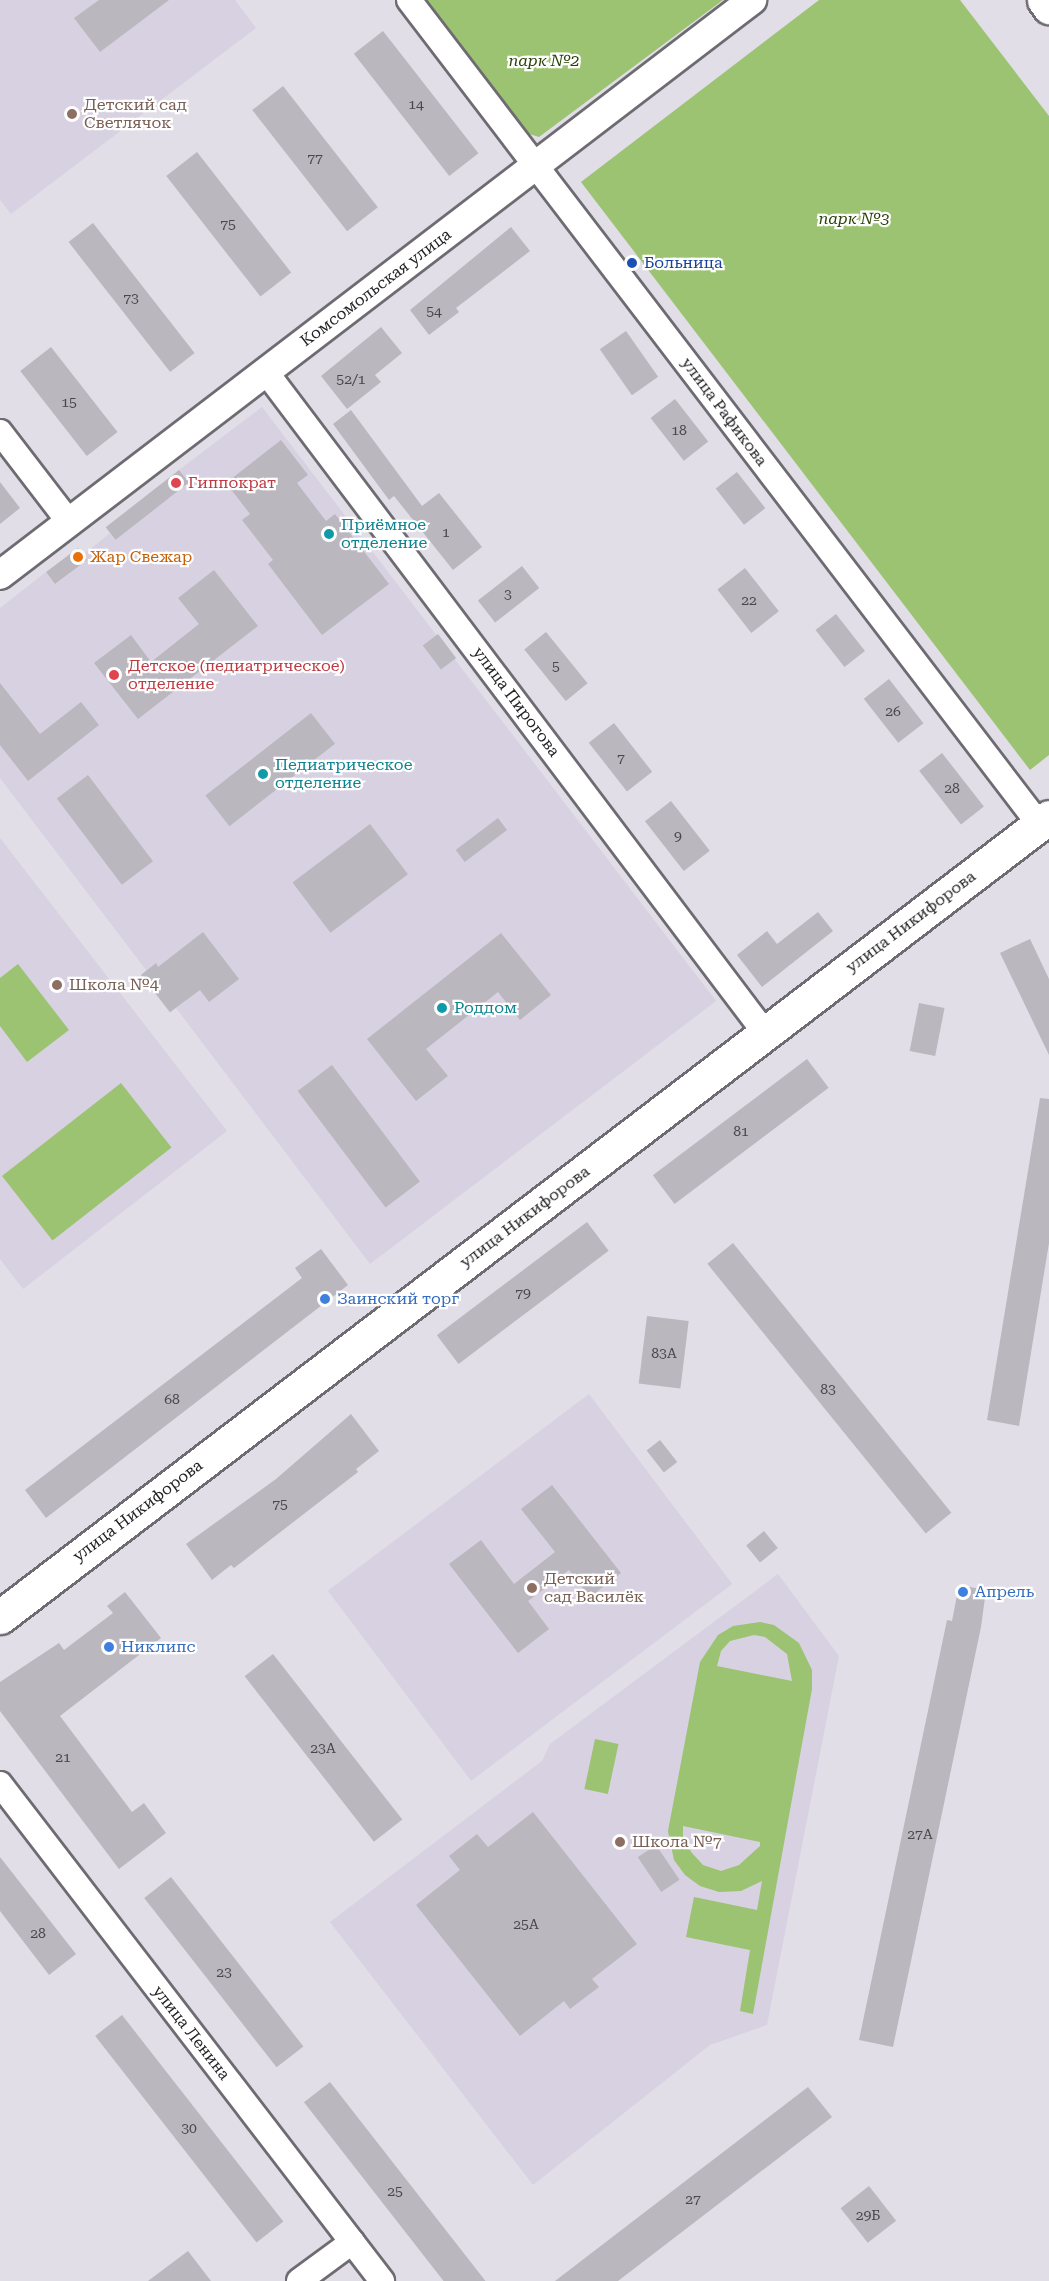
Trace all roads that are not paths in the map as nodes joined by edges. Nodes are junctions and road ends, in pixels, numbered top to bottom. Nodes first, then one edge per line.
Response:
1 (409, 0) edge
2 (752, 0) edge
3 (1044, 0) edge
4 (1049, 7) edge
5 (535, 165) junction
6 (266, 372) junction
7 (0, 432) edge
8 (69, 522) junction
9 (0, 575) edge
10 (1044, 821) edge
11 (765, 1033) junction
12 (0, 1617) edge
13 (0, 1784) edge
14 (352, 2242) junction
15 (299, 2281) edge
16 (382, 2281) edge

1 - 5 street, улица Рафикова
2 - 5 street, Комсомольская улица
3 - 4 main road
5 - 6 street, Комсомольская улица
5 - 10 street, улица Рафикова
6 - 8 street, Комсомольская улица
6 - 11 street, улица Пирогова
7 - 8 street
8 - 9 street, Комсомольская улица
10 - 11 main road, улица Никифорова
11 - 12 main road, улица Никифорова
13 - 14 street, улица Ленина
14 - 15 street
14 - 16 street, улица Ленина

